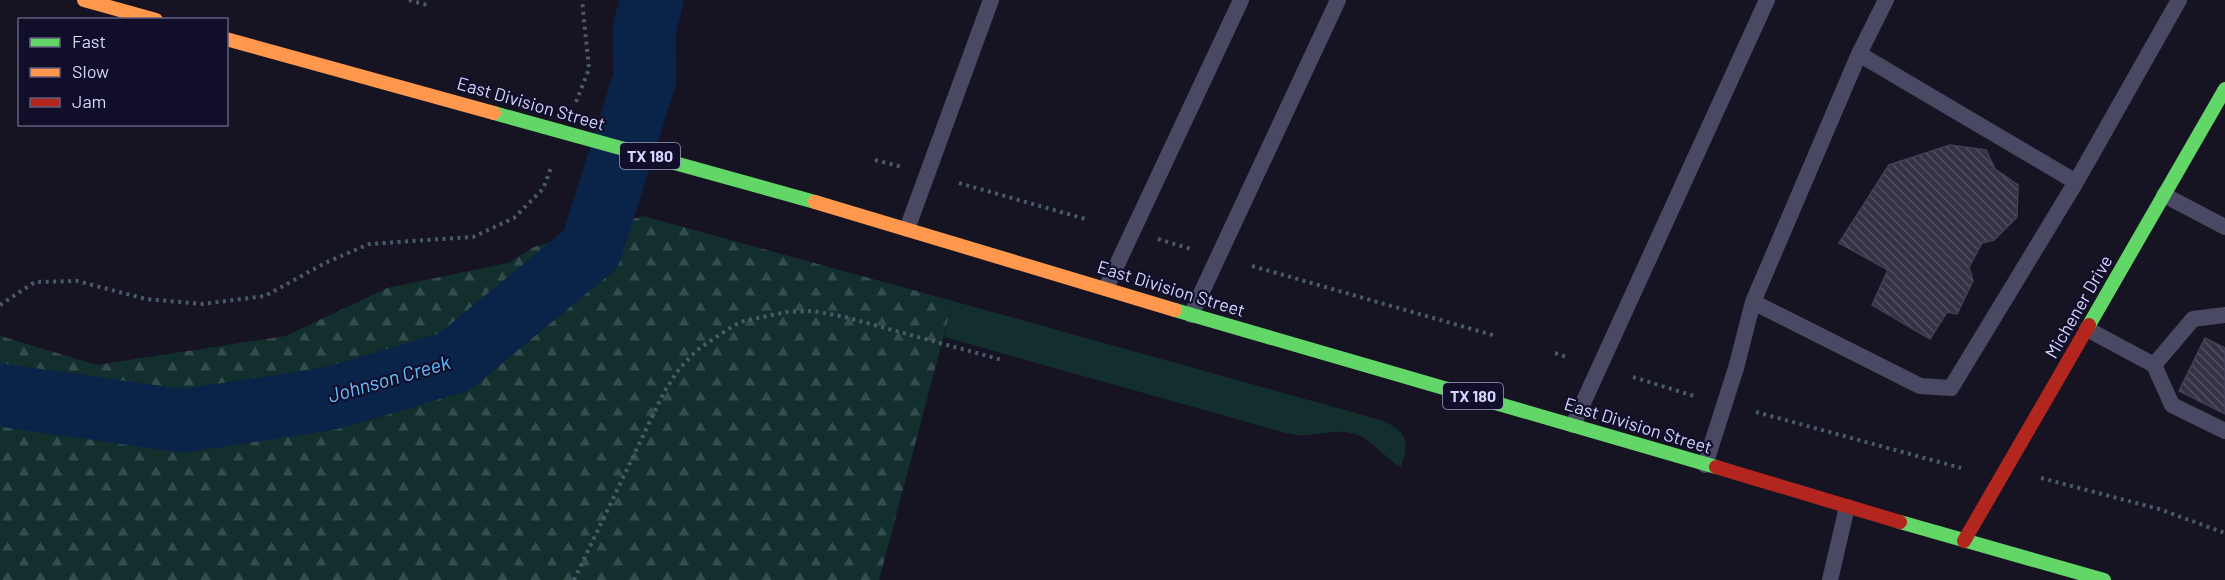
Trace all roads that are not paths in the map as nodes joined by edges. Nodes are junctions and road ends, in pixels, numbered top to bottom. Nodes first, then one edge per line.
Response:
1 (84, 0) edge
2 (991, 0) edge
3 (1240, 0) edge
4 (1338, 0) edge
5 (1767, 0) edge
6 (1886, 0) edge
7 (2179, 0) edge
8 (149, 18) edge
9 (228, 40) edge
10 (1859, 54) junction
11 (2225, 89) edge
12 (2076, 182) junction
13 (2164, 195) junction
14 (2225, 227) edge
15 (907, 229) junction
16 (1106, 288) junction
17 (1754, 302) junction
18 (1191, 315) junction
19 (2225, 315) edge
20 (2087, 329) junction
21 (2154, 365) junction
22 (1574, 425) junction
23 (2225, 431) edge
24 (1705, 465) junction
25 (1847, 507) junction
26 (1964, 542) junction
27 (2058, 574) edge
28 (1830, 580) edge
29 (2104, 580) edge

1 - 8 main road
2 - 15 lane
3 - 16 lane
4 - 18 lane
5 - 22 lane
6 - 10 lane
7 - 12 lane
9 - 15 main road, East Division Street / TX 180
10 - 12 lane
10 - 17 lane
11 - 13 main road, Michener Drive
12 - 17 lane
13 - 14 lane
13 - 20 main road, Michener Drive
15 - 16 main road, East Division Street / TX 180
16 - 18 main road, East Division Street / TX 180
17 - 24 lane
18 - 22 main road, East Division Street / TX 180
19 - 21 lane
20 - 21 lane
20 - 26 main road, Michener Drive
21 - 23 lane
22 - 24 main road, East Division Street / TX 180
24 - 25 main road, East Division Street / TX 180
25 - 26 main road, East Division Street / TX 180
25 - 28 lane
26 - 27 main road, East Division Street / TX 180
27 - 29 main road, East Division Street / TX 180

